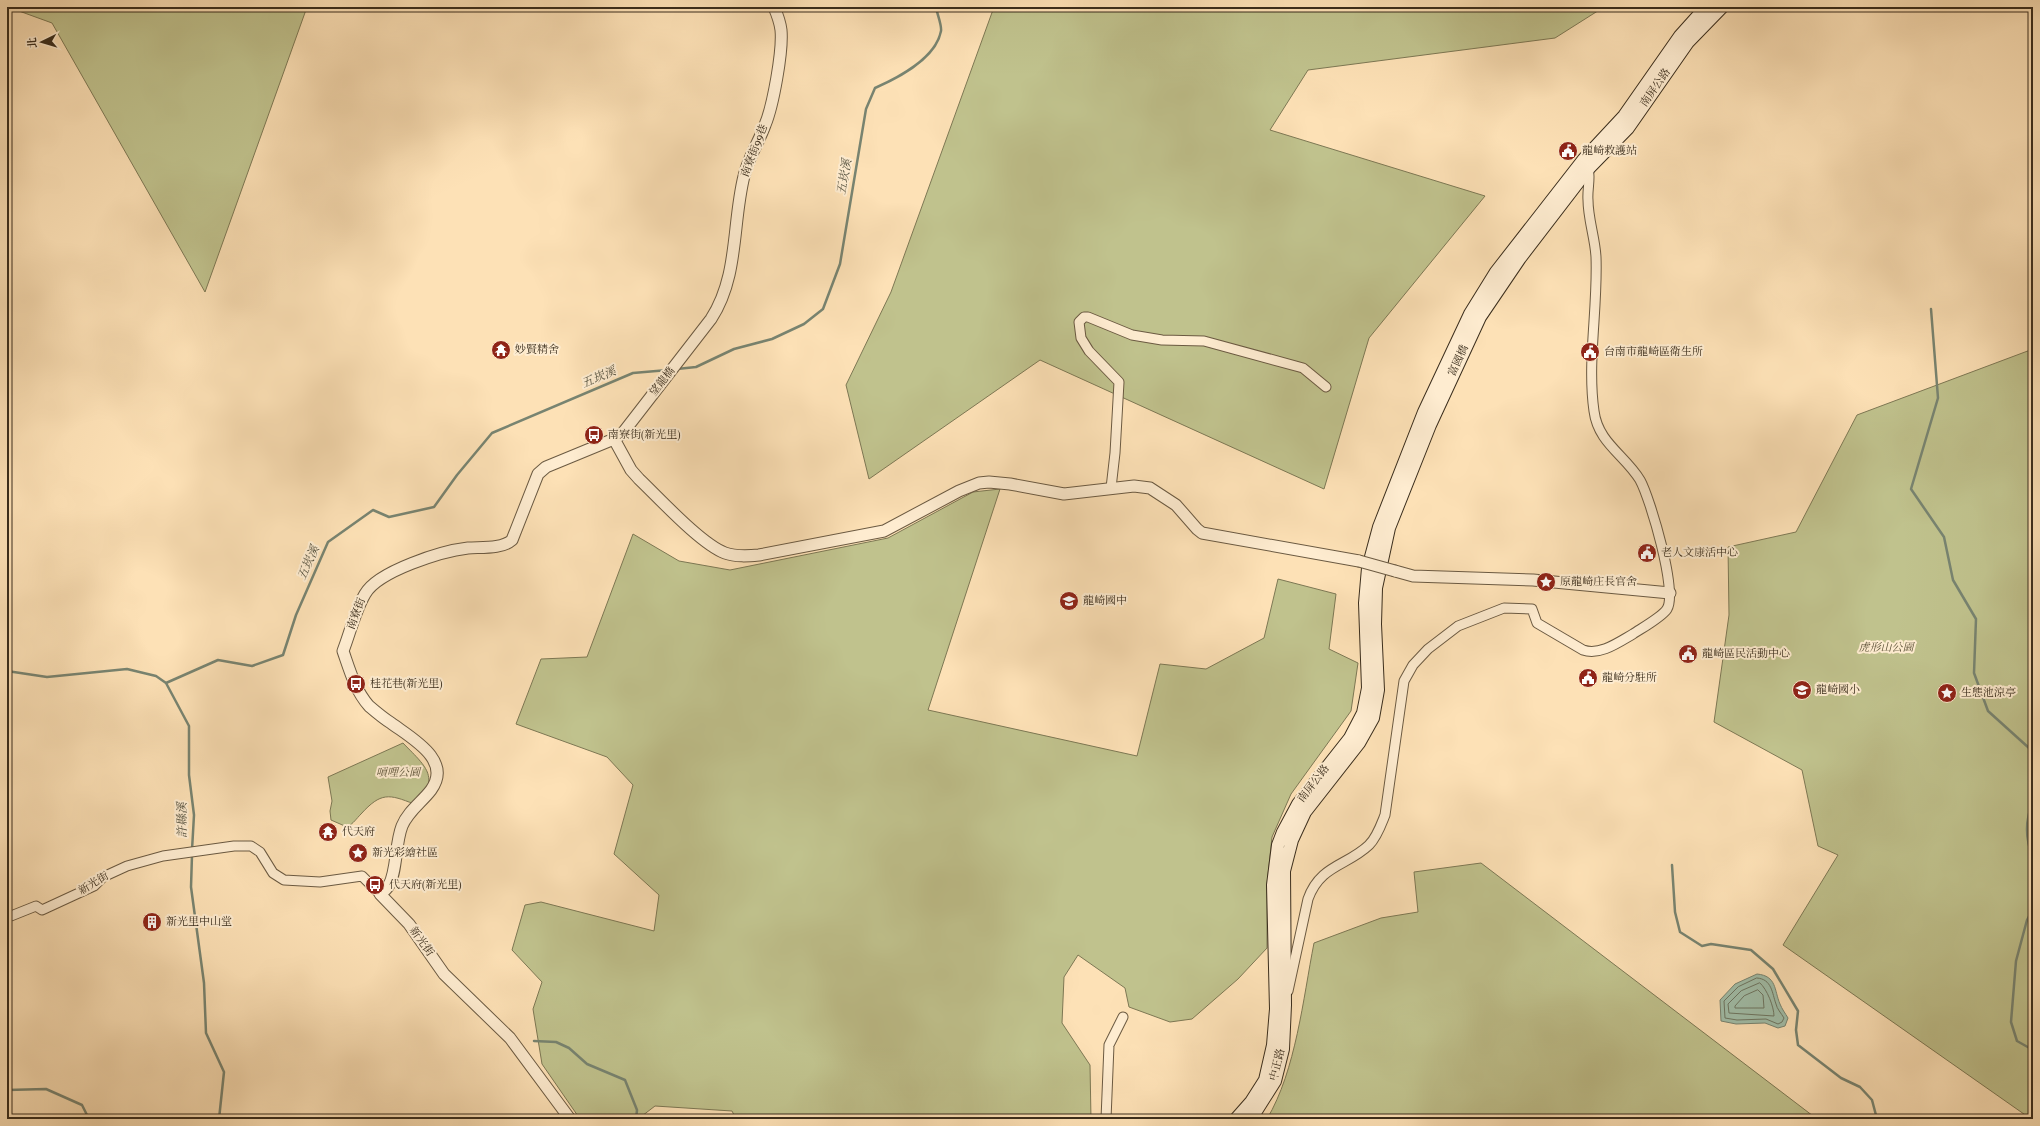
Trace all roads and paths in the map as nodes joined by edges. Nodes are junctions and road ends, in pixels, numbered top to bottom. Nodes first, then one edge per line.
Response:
1 (774, 7) edge
2 (1706, 7) edge
3 (1722, 7) edge
4 (1586, 164) junction
5 (699, 337) joint
6 (1326, 387) dead end
7 (614, 439) junction
8 (1111, 488) junction
9 (1380, 546) junction
10 (1670, 593) junction
11 (380, 894) junction
12 (7, 915) edge
13 (1285, 1005) junction
14 (1123, 1017) dead end
15 (1274, 1032) junction
16 (570, 1119) edge
17 (1106, 1119) edge
18 (1236, 1119) edge
19 (1251, 1119) edge

1 - 5 street, 南寮街99巷
2 - 4 main road, 南屏公路
3 - 4 main road, 南屏公路
4 - 9 main road, 富國橋
4 - 10 street
5 - 7 street, 望龍橋
6 - 8 street
7 - 8 street
7 - 11 street, 南寮街
8 - 10 street, bridge
9 - 13 main road, 南屏公路
9 - 15 main road, 南屏公路
10 - 13 street
11 - 12 street, 新光街
11 - 16 street, 新光街
13 - 15 street
13 - 19 main road, 中正路
14 - 17 street
15 - 18 main road, 中正路

